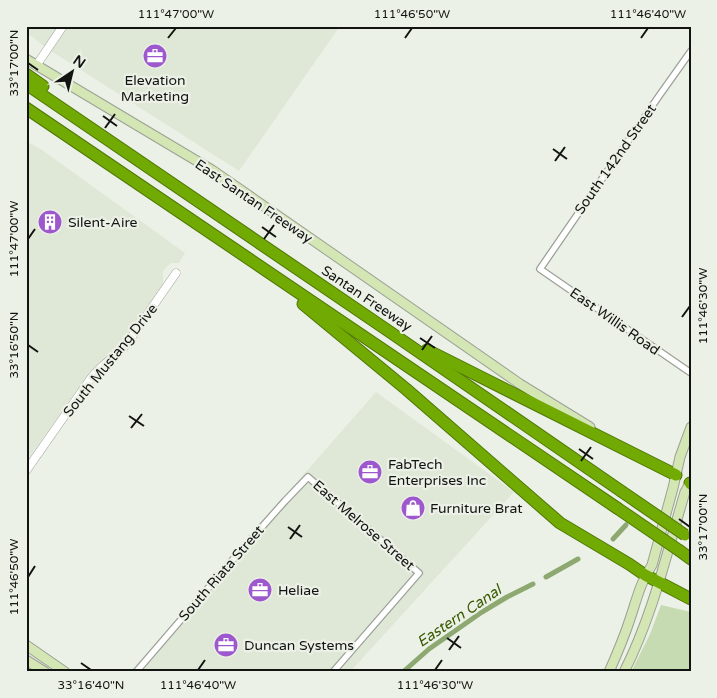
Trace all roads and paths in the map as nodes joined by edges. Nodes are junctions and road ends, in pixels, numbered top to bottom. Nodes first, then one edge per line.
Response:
1 (63, 26) edge
2 (691, 51) edge
3 (26, 59) edge
4 (36, 66) junction
5 (26, 74) edge
6 (26, 84) edge
7 (26, 108) edge
8 (26, 114) edge
9 (87, 125) junction
10 (86, 149) junction
11 (206, 231) junction
12 (540, 268) joint
13 (176, 273) dead end
14 (390, 332) junction
15 (691, 373) edge
16 (691, 427) edge
17 (626, 450) junction
18 (26, 471) edge
19 (676, 475) junction
20 (308, 477) joint
21 (690, 483) edge
22 (688, 537) edge
23 (691, 558) edge
24 (645, 576) junction
25 (658, 583) junction
26 (691, 599) edge
27 (26, 646) edge
28 (26, 660) edge
29 (44, 672) edge
30 (65, 672) edge
31 (136, 672) edge
32 (333, 672) edge
33 (609, 672) edge
34 (624, 672) edge

1 - 4 street
2 - 12 street, South 142nd Street
3 - 4 main road, East Santan Freeway
4 - 17 main road, East Santan Freeway
5 - 9 highway
6 - 9 highway, Santan Freeway
7 - 10 highway
8 - 10 highway
9 - 14 highway, Santan Freeway
10 - 11 highway
11 - 23 highway, bridge
11 - 24 highway
12 - 15 street, East Willis Road
13 - 18 street, South Mustang Drive
14 - 17 highway
14 - 22 highway, Santan Freeway, bridge
16 - 19 main road
17 - 19 highway
19 - 21 main road
19 - 24 main road
20 - 31 street, South Riata Street
20 - 32 street, East Melrose Street
21 - 25 main road
24 - 25 highway
24 - 33 main road
25 - 26 highway
25 - 34 main road
27 - 30 main road
28 - 29 main road

